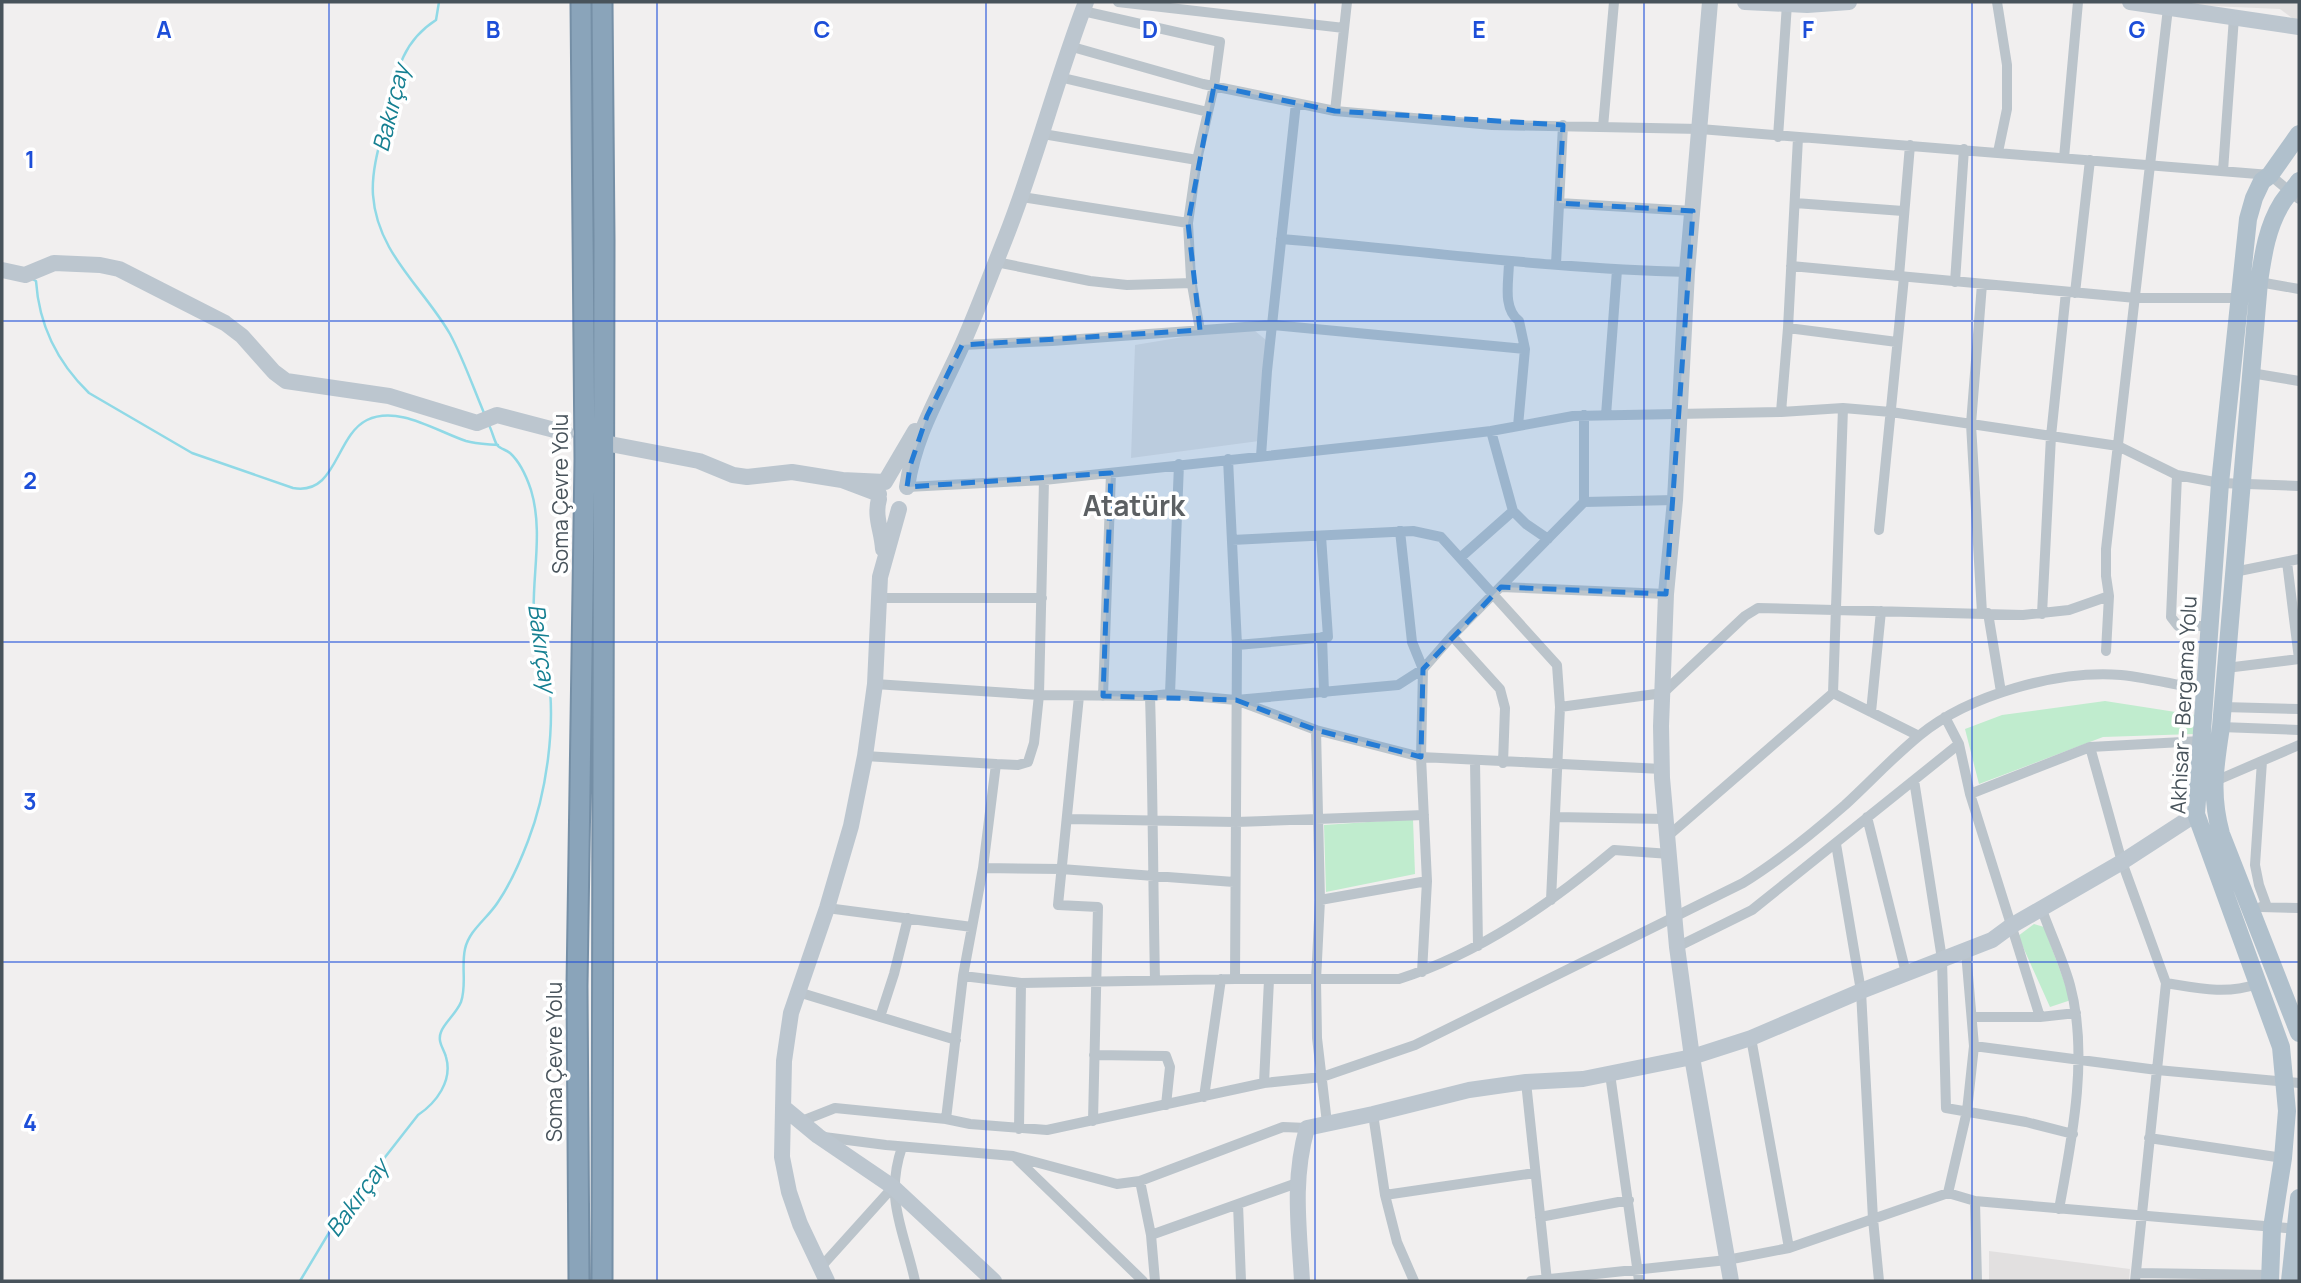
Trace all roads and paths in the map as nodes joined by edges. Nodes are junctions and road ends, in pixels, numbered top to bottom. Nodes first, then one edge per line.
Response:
1 (581, 2) edge
2 (602, 2) edge
3 (1118, 2) edge
4 (1347, 2) edge
5 (1614, 2) edge
6 (1710, 2) edge
7 (1745, 2) edge
8 (1849, 2) edge
9 (1997, 2) edge
10 (2078, 2) edge
11 (2130, 2) edge
12 (1787, 4) junction
13 (1085, 6) edge
14 (2168, 8) junction
15 (2234, 17) junction
16 (2299, 27) edge
17 (1344, 28) junction
18 (1069, 46) junction
19 (1059, 77) junction
20 (1214, 86) junction
21 (1296, 103) junction
22 (1335, 111) junction
23 (1208, 113) junction
24 (1563, 125) junction
25 (1603, 127) junction
26 (1700, 129) junction
27 (1043, 134) junction
28 (2299, 134) edge
29 (1778, 137) junction
30 (1798, 138) junction
31 (1910, 145) junction
32 (1964, 149) junction
33 (1998, 152) junction
34 (2064, 158) junction
35 (1197, 160) junction
36 (2090, 160) junction
37 (2150, 165) junction
38 (2223, 171) junction
39 (2270, 175) junction
40 (2296, 191) edge
41 (1022, 197) junction
42 (1559, 203) junction
43 (1795, 203) junction
44 (1693, 211) junction
45 (1903, 211) junction
46 (1188, 223) junction
47 (1281, 239) junction
48 (1509, 261) junction
49 (996, 262) junction
50 (1556, 264) junction
51 (1791, 266) junction
52 (2, 270) edge
53 (1617, 270) junction
54 (1687, 272) junction
55 (1902, 276) junction
56 (1955, 282) junction
57 (2259, 282) junction
58 (1192, 283) junction
59 (1982, 284) junction
60 (2299, 289) edge
61 (2070, 292) junction
62 (2239, 298) junction
63 (2136, 299) junction
64 (1273, 325) junction
65 (1788, 328) junction
66 (1200, 330) junction
67 (1897, 342) junction
68 (962, 345) junction
69 (1525, 349) junction
70 (2251, 373) junction
71 (2299, 381) edge
72 (1843, 408) junction
73 (1680, 412) junction
74 (1781, 412) junction
75 (1891, 412) junction
76 (1584, 415) junction
77 (1606, 415) junction
78 (927, 416) junction
79 (1971, 424) junction
80 (1518, 426) junction
81 (1491, 431) junction
82 (566, 433) dead end
83 (2052, 436) junction
84 (610, 444) dead end
85 (2118, 446) junction
86 (1261, 456) junction
87 (1228, 459) junction
88 (1179, 464) junction
89 (1111, 473) junction
90 (2178, 475) junction
91 (1044, 480) junction
92 (2220, 483) junction
93 (2241, 484) junction
94 (2299, 486) edge
95 (907, 487) junction
96 (881, 492) junction
97 (1675, 500) junction
98 (1584, 502) junction
99 (899, 509) junction
100 (1513, 511) junction
101 (1880, 530) dead end
102 (1400, 531) junction
103 (1321, 536) junction
104 (1548, 539) junction
105 (1232, 540) junction
106 (884, 558) junction
107 (1460, 558) junction
108 (2299, 559) edge
109 (2287, 562) junction
110 (2234, 572) junction
111 (1497, 591) junction
112 (1666, 594) junction
113 (2109, 596) junction
114 (880, 598) junction
115 (1042, 598) junction
116 (1838, 609) junction
117 (1881, 611) junction
118 (1985, 613) junction
119 (2042, 614) junction
120 (2210, 626) junction
121 (1452, 636) junction
122 (1322, 637) junction
123 (1237, 645) junction
124 (2106, 651) dead end
125 (2299, 659) edge
126 (2226, 668) junction
127 (1423, 669) junction
128 (876, 684) junction
129 (2205, 691) junction
130 (1324, 692) junction
131 (2001, 692) junction
132 (1663, 693) junction
133 (1833, 693) junction
134 (1170, 694) junction
135 (1039, 695) junction
136 (1079, 696) junction
137 (1103, 696) junction
138 (1150, 696) junction
139 (1236, 700) junction
140 (1560, 707) junction
141 (2223, 708) junction
142 (2299, 709) edge
143 (1871, 712) junction
144 (1945, 717) junction
145 (2221, 727) junction
146 (1316, 730) junction
147 (2299, 730) edge
148 (1919, 736) junction
149 (2201, 741) junction
150 (1959, 744) junction
151 (2299, 745) edge
152 (2090, 747) junction
153 (865, 756) junction
154 (1421, 757) junction
155 (1475, 761) junction
156 (2262, 761) junction
157 (1503, 763) junction
158 (996, 764) junction
159 (1557, 764) junction
160 (1662, 769) junction
161 (1914, 780) junction
162 (2213, 782) junction
163 (1970, 794) junction
164 (2196, 814) junction
165 (1424, 815) junction
166 (1555, 817) junction
167 (1867, 817) junction
168 (1317, 818) junction
169 (1068, 819) junction
170 (1154, 819) junction
171 (1666, 819) junction
172 (1236, 822) junction
173 (1668, 836) junction
174 (1836, 844) junction
175 (1670, 854) junction
176 (2122, 862) junction
177 (983, 868) junction
178 (1061, 869) junction
179 (1153, 876) junction
180 (1427, 881) junction
181 (1234, 882) junction
182 (1320, 900) junction
183 (1551, 900) junction
184 (2248, 906) junction
185 (2267, 907) junction
186 (827, 908) junction
187 (2299, 908) edge
188 (2042, 910) junction
189 (1675, 917) junction
190 (908, 918) junction
191 (2011, 926) junction
192 (972, 927) junction
193 (1478, 946) junction
194 (1677, 947) junction
195 (1966, 952) junction
196 (1942, 958) junction
197 (1422, 972) junction
198 (1906, 973) junction
199 (963, 976) junction
200 (1221, 979) junction
201 (1235, 979) junction
202 (1155, 980) junction
203 (1269, 980) junction
204 (1316, 980) junction
205 (1096, 982) junction
206 (2166, 983) junction
207 (1021, 984) junction
208 (2257, 984) junction
209 (1861, 991) junction
210 (798, 992) junction
211 (2076, 1013) junction
212 (880, 1017) junction
213 (1972, 1017) junction
214 (2040, 1017) junction
215 (2299, 1033) edge
216 (1751, 1038) junction
217 (956, 1040) junction
218 (1973, 1046) junction
219 (1094, 1055) junction
220 (1692, 1057) junction
221 (2078, 1060) junction
222 (2157, 1070) junction
223 (1610, 1074) junction
224 (1322, 1077) junction
225 (1526, 1082) junction
226 (2292, 1082) edge
227 (1264, 1083) junction
228 (1204, 1097) junction
229 (1166, 1105) junction
230 (783, 1107) junction
231 (1967, 1111) junction
232 (1373, 1114) junction
233 (946, 1119) junction
234 (802, 1121) junction
235 (1093, 1121) junction
236 (1327, 1123) junction
237 (1307, 1128) junction
238 (1019, 1129) junction
239 (2073, 1134) junction
240 (818, 1136) junction
241 (2149, 1138) junction
242 (902, 1147) junction
243 (1013, 1156) junction
244 (2283, 1158) junction
245 (1535, 1173) junction
246 (1140, 1181) junction
247 (1297, 1183) junction
248 (893, 1187) junction
249 (1948, 1194) junction
250 (1385, 1195) junction
251 (2299, 1198) edge
252 (1629, 1200) junction
253 (1975, 1201) junction
254 (1238, 1204) junction
255 (2059, 1209) junction
256 (1541, 1216) junction
257 (2141, 1217) junction
258 (1873, 1220) junction
259 (2272, 1228) junction
260 (2298, 1229) edge
261 (1151, 1235) junction
262 (1789, 1248) junction
263 (1727, 1260) junction
264 (823, 1275) edge
265 (1638, 1275) edge
266 (2136, 1277) edge
267 (2270, 1278) edge
268 (1547, 1280) edge
269 (579, 1281) edge
270 (602, 1281) edge
271 (915, 1281) edge
272 (994, 1281) edge
273 (1143, 1281) edge
274 (1155, 1281) edge
275 (1241, 1281) edge
276 (1302, 1281) edge
277 (1414, 1281) edge
278 (1531, 1281) edge
279 (1731, 1281) edge
280 (1879, 1281) edge
281 (1977, 1281) edge
282 (2290, 1281) edge

1 - 269 highway, Soma Çevre Yolu
2 - 270 highway, Soma Çevre Yolu
3 - 17 street
4 - 17 street
5 - 25 street
6 - 26 street
7 - 12 street
8 - 12 street
9 - 33 street
10 - 34 street
11 - 14 street
12 - 29 street
13 - 18 street
13 - 20 street
14 - 15 street
14 - 37 street
15 - 16 street
15 - 38 street
17 - 22 street
18 - 19 street
18 - 20 street
19 - 23 street
19 - 27 street
20 - 21 street
20 - 23 street
21 - 22 street
21 - 47 street
22 - 24 street
23 - 35 street
24 - 25 street
24 - 42 street
25 - 26 street
26 - 29 street
26 - 44 street
27 - 35 street
27 - 41 street
28 - 39 main road, Akhisar - Bergama Yolu
29 - 30 street
30 - 31 street
30 - 43 street
31 - 32 street
31 - 45 street
32 - 33 street
32 - 56 street
33 - 34 street
34 - 36 street
35 - 46 street
36 - 37 street
36 - 61 street
37 - 38 street
37 - 63 street
38 - 39 street
39 - 40 street
39 - 62 main road, Akhisar - Bergama Yolu
40 - 57 main road, Akhisar - Bergama Yolu
41 - 46 street
41 - 49 street
42 - 44 street
42 - 50 street
43 - 45 street
43 - 51 street
44 - 54 street
45 - 55 street
46 - 58 street
47 - 48 street
47 - 64 street
48 - 50 street
48 - 69 street
49 - 58 street
49 - 68 street
50 - 53 street
51 - 55 street
51 - 65 street
52 - 82 street
53 - 54 street
53 - 77 street
54 - 73 street
55 - 56 street
55 - 67 street
56 - 59 street
57 - 60 street
57 - 70 main road, Akhisar - Bergama Yolu
58 - 66 street
59 - 61 street
59 - 79 street
61 - 63 street
61 - 83 street
62 - 63 street
62 - 92 main road, Akhisar - Bergama Yolu
63 - 85 street
64 - 66 street
64 - 69 street
64 - 86 street
65 - 67 street
65 - 74 street
66 - 68 street
67 - 75 street
68 - 78 street
69 - 80 street
70 - 71 street
70 - 93 main road, Akhisar - Bergama Yolu
72 - 74 street
72 - 75 street
72 - 116 street
73 - 74 street
73 - 77 street
73 - 97 street
75 - 79 street
75 - 101 street
76 - 77 street
76 - 80 street
76 - 98 street
78 - 95 street
78 - 96 street
79 - 83 street
79 - 118 street
80 - 81 street
81 - 86 street
81 - 100 street
83 - 85 street
83 - 119 street
84 - 96 street
85 - 90 street
85 - 113 street
86 - 87 street
87 - 88 street
87 - 105 street
88 - 89 street
88 - 134 street
89 - 91 street
89 - 137 street
90 - 92 street
90 - 120 street
91 - 95 street
91 - 115 street
92 - 93 street
92 - 120 main road, Akhisar - Bergama Yolu
93 - 94 street
93 - 110 main road, Akhisar - Bergama Yolu
95 - 96 street
95 - 99 street
96 - 99 street
96 - 106 street
97 - 98 street
97 - 112 street
98 - 104 street
99 - 106 street
100 - 104 street
100 - 107 street
102 - 103 street
102 - 107 street
102 - 127 street
103 - 105 street
103 - 122 street
104 - 111 street
105 - 123 street
106 - 114 street
107 - 111 street
108 - 109 street
109 - 110 street
109 - 125 street
110 - 126 main road, Akhisar - Bergama Yolu
111 - 112 street
111 - 121 street
111 - 140 street
112 - 132 street
113 - 119 street
113 - 124 street
114 - 115 street
114 - 128 street
115 - 135 street
116 - 117 street
116 - 132 street
116 - 133 street
117 - 118 street
117 - 143 street
118 - 119 street
118 - 131 street
120 - 129 main road, Akhisar - Bergama Yolu
121 - 127 street
121 - 157 street
122 - 123 street
122 - 130 street
123 - 139 street
125 - 126 street
126 - 141 main road, Akhisar - Bergama Yolu
127 - 130 street
127 - 154 street
128 - 135 street
128 - 153 street
129 - 131 street
129 - 149 main road, Akhisar - Bergama Yolu
130 - 139 street
131 - 144 street
132 - 140 street
132 - 160 street
133 - 143 street
133 - 173 street
134 - 138 street
134 - 139 street
135 - 136 street
135 - 158 street
136 - 137 street
136 - 169 street
137 - 138 street
138 - 170 street
139 - 146 street
139 - 172 street
140 - 159 street
141 - 142 street
141 - 145 main road, Akhisar - Bergama Yolu
143 - 148 street
144 - 148 street
144 - 150 street
145 - 147 street
145 - 162 main road, Akhisar - Bergama Yolu
146 - 154 street
146 - 168 street
148 - 189 street
149 - 152 street
149 - 164 main road, Akhisar - Bergama Yolu
150 - 161 street
150 - 163 street
151 - 156 street
152 - 163 street
152 - 176 street
153 - 158 street
153 - 186 street
154 - 155 street
154 - 165 street
155 - 157 street
155 - 193 street
156 - 162 street
156 - 185 street
157 - 159 street
158 - 177 street
159 - 160 street
159 - 166 street
160 - 171 street
161 - 167 street
161 - 196 street
162 - 184 main road, Akhisar - Bergama Yolu
163 - 191 street
164 - 176 street
164 - 208 main road, Akhisar - Bergama Yolu
165 - 168 street
165 - 180 street
166 - 171 street
166 - 183 street
167 - 174 street
167 - 198 street
168 - 172 street
168 - 182 street
169 - 170 street
169 - 178 street
170 - 172 street
170 - 179 street
171 - 173 street
172 - 181 street
173 - 175 street
174 - 194 street
174 - 209 street
175 - 183 street
175 - 189 street
176 - 188 street
176 - 206 street
177 - 178 street
177 - 192 street
178 - 179 street
178 - 205 street
179 - 181 street
179 - 202 street
180 - 182 street
180 - 197 street
181 - 201 street
182 - 204 street
183 - 193 street
184 - 185 street
184 - 215 main road, Akhisar - Bergama Yolu
185 - 187 street
186 - 190 street
186 - 210 street
188 - 191 street
188 - 211 street
189 - 194 street
189 - 224 street
190 - 192 street
190 - 212 street
191 - 195 street
191 - 214 street
192 - 199 street
193 - 197 street
194 - 220 street
195 - 196 street
195 - 213 street
196 - 198 street
196 - 231 street
197 - 204 street
198 - 209 street
199 - 207 street
199 - 217 street
200 - 201 street
200 - 202 street
200 - 228 street
201 - 203 street
202 - 205 street
203 - 204 street
203 - 227 street
204 - 224 street
205 - 207 street
205 - 219 street
206 - 208 street
206 - 222 street
207 - 238 street
208 - 226 main road, Akhisar - Bergama Yolu
209 - 216 street
209 - 258 street
210 - 212 street
210 - 230 street
211 - 214 street
211 - 221 street
212 - 217 street
213 - 214 street
213 - 218 street
216 - 220 street
216 - 262 street
217 - 233 street
218 - 221 street
218 - 231 street
219 - 229 street
219 - 235 street
220 - 223 street
220 - 263 street
221 - 222 street
221 - 239 street
222 - 226 street
222 - 241 street
223 - 225 street
223 - 252 street
224 - 227 street
224 - 236 street
225 - 232 street
225 - 245 street
226 - 244 main road, Akhisar - Bergama Yolu
227 - 228 street
228 - 229 street
229 - 235 street
230 - 234 street
230 - 264 street
231 - 239 street
231 - 249 street
232 - 236 street
232 - 250 street
233 - 234 street
233 - 238 street
234 - 240 street
235 - 238 street
236 - 237 street
237 - 246 street
237 - 247 street
239 - 255 street
240 - 242 street
240 - 248 street
241 - 244 street
241 - 257 street
242 - 243 street
242 - 248 street
243 - 246 street
243 - 273 street
244 - 259 main road, Akhisar - Bergama Yolu
245 - 250 street
245 - 256 street
246 - 261 street
247 - 254 street
247 - 276 street
248 - 264 street
248 - 271 street
248 - 272 street
249 - 253 street
249 - 258 street
250 - 277 street
251 - 260 main road
252 - 256 street
252 - 265 street
253 - 255 street
253 - 281 street
254 - 261 street
254 - 275 street
255 - 257 street
256 - 268 street
257 - 259 street
257 - 266 street
258 - 262 street
258 - 280 street
259 - 260 street
259 - 267 main road, Akhisar - Bergama Yolu
260 - 282 main road
261 - 274 street
262 - 263 street
263 - 265 street
263 - 279 street
265 - 268 street
266 - 267 street
268 - 278 street

